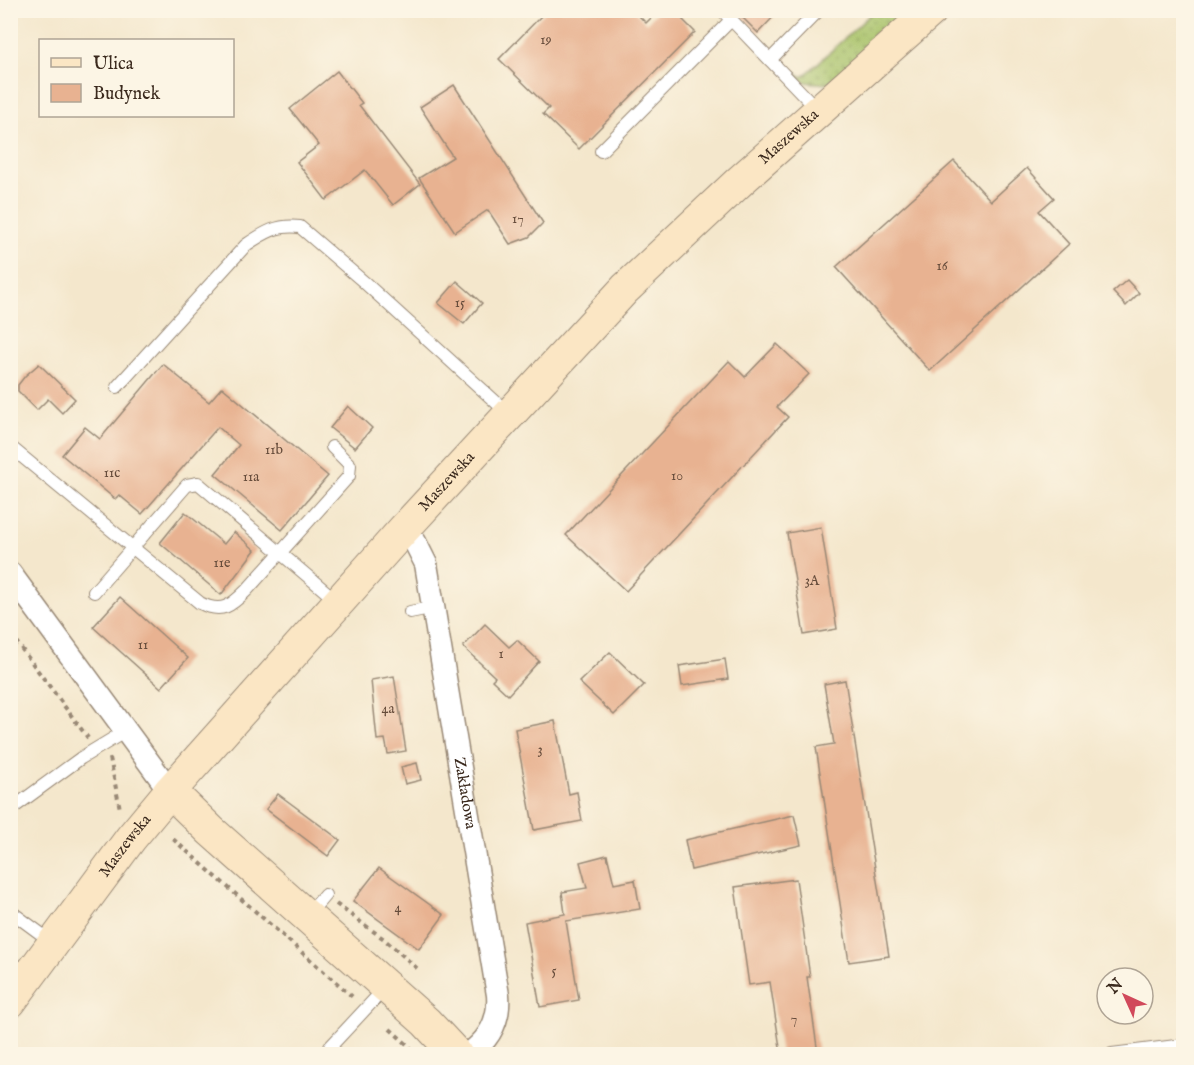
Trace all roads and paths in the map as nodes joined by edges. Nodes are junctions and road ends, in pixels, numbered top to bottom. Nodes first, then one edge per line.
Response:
1 (722, 10) edge
2 (819, 10) edge
3 (932, 10) edge
4 (731, 20) junction
5 (770, 60) junction
6 (819, 111) junction
7 (601, 151) dead end
8 (117, 387) dead end
9 (509, 414) junction
10 (332, 447) dead end
11 (13, 449) dead end
12 (403, 530) junction
13 (133, 549) junction
14 (281, 553) junction
15 (10, 573) edge
16 (94, 592) dead end
17 (338, 602) junction
18 (435, 607) junction
19 (410, 612) dead end
20 (10, 624) edge
21 (124, 732) junction
22 (102, 745) junction
23 (170, 791) junction
24 (10, 810) edge
25 (121, 813) dead end
26 (173, 839) dead end
27 (316, 906) junction
28 (10, 911) edge
29 (53, 943) junction
30 (20, 969) edge
31 (420, 971) dead end
32 (376, 998) junction
33 (10, 1002) edge
34 (1184, 1045) edge
35 (338, 1054) edge
36 (418, 1054) edge
37 (456, 1054) edge
38 (469, 1054) edge
39 (1112, 1054) edge

1 - 4 lane
2 - 5 lane
3 - 6 street, Maszewska
4 - 5 lane
4 - 7 lane
5 - 6 lane
6 - 9 street, Maszewska
8 - 9 lane
9 - 12 street, Maszewska
10 - 14 lane
11 - 13 lane
12 - 17 street, Maszewska
12 - 18 street, Zakładowa
13 - 14 lane
13 - 14 lane
13 - 16 lane
14 - 17 lane
15 - 21 street
17 - 23 street, Maszewska
18 - 19 lane
18 - 38 street, Zakładowa
20 - 22 path
21 - 22 lane
21 - 23 street
22 - 24 lane
22 - 25 path
23 - 27 street
23 - 29 street, Maszewska
26 - 32 path
27 - 31 path
27 - 32 street
28 - 29 lane
29 - 30 street, Maszewska
30 - 33 street, Maszewska
32 - 35 lane
32 - 36 path
32 - 37 street
34 - 39 lane

